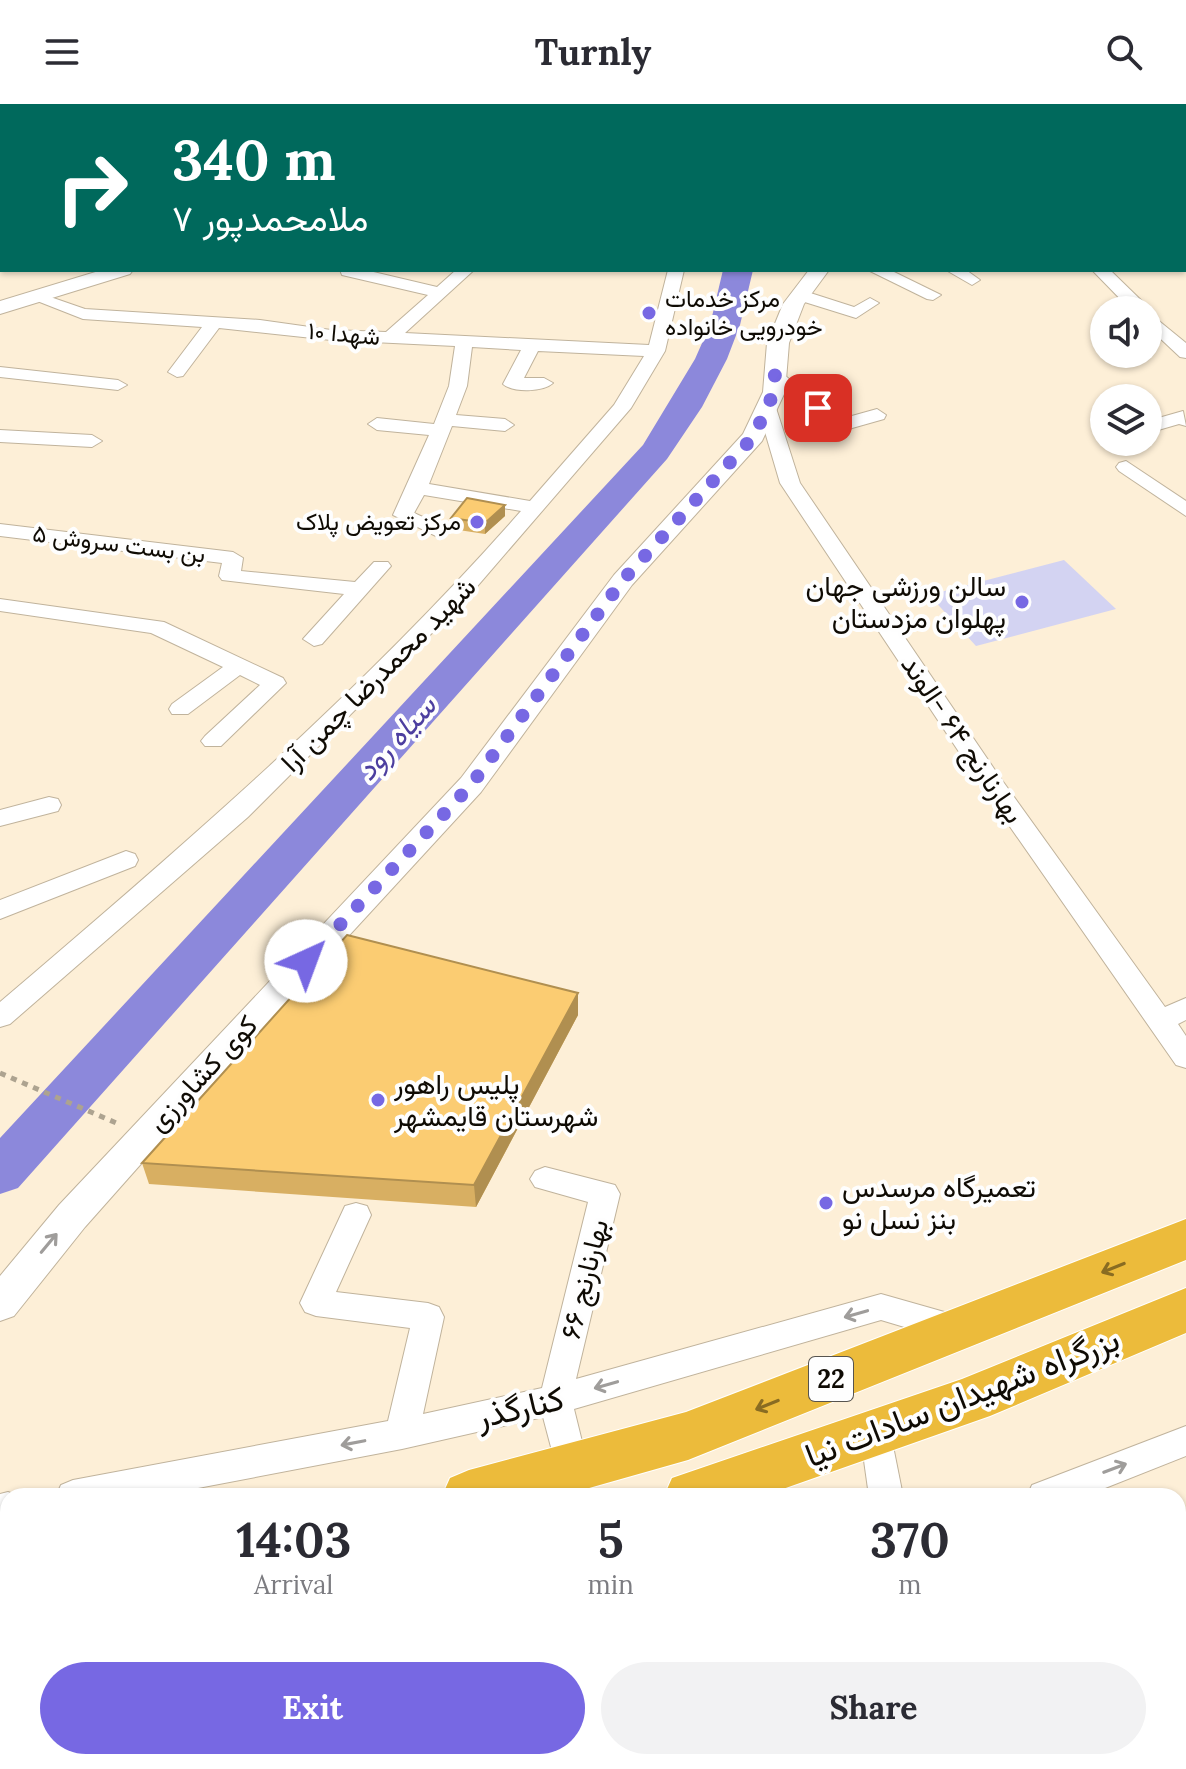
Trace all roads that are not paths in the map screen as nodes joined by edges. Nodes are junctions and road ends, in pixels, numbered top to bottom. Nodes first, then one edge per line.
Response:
1 (117, 272) edge
2 (352, 272) edge
3 (464, 272) edge
4 (676, 272) edge
5 (818, 272) edge
6 (881, 272) edge
7 (958, 272) edge
8 (1102, 272) edge
9 (972, 280) dead end
10 (440, 293) junction
11 (801, 295) junction
12 (933, 295) dead end
13 (1127, 296) edge
14 (36, 297) junction
15 (0, 308) edge
16 (858, 312) dead end
17 (214, 323) junction
18 (1162, 330) edge
19 (390, 338) junction
20 (464, 342) junction
21 (532, 345) junction
22 (656, 351) junction
23 (1186, 353) edge
24 (0, 372) edge
25 (177, 372) dead end
26 (775, 373) junction
27 (544, 383) dead end
28 (118, 385) dead end
29 (767, 408) junction
30 (877, 415) dead end
31 (1186, 420) edge
32 (1162, 423) edge
33 (377, 424) dead end
34 (443, 425) junction
35 (505, 425) dead end
36 (0, 436) edge
37 (92, 441) dead end
38 (1126, 467) dead end
39 (418, 488) junction
40 (537, 508) junction
41 (1186, 510) edge
42 (0, 530) edge
43 (440, 532) dead end
44 (381, 566) dead end
45 (359, 589) junction
46 (0, 605) edge
47 (314, 639) dead end
48 (238, 666) junction
49 (180, 709) dead end
50 (213, 741) dead end
51 (49, 805) dead end
52 (0, 818) edge
53 (126, 860) dead end
54 (0, 910) edge
55 (1186, 1008) edge
56 (0, 1017) edge
57 (1161, 1021) junction
58 (1186, 1057) edge
59 (545, 1179) dead end
60 (356, 1215) dead end
61 (1186, 1239) edge
62 (0, 1304) edge
63 (1186, 1310) edge
64 (958, 1329) junction
65 (555, 1400) junction
66 (876, 1432) junction
67 (402, 1434) junction
68 (1186, 1441) edge
69 (572, 1470) junction
70 (115, 1488) edge
71 (501, 1488) edge
72 (714, 1488) edge
73 (885, 1488) edge
74 (1065, 1488) edge

1 - 14 street
2 - 10 street
3 - 10 street
4 - 22 street, شهید محمدرضا چمن آرا
5 - 11 street, کوی کشاورزی
6 - 12 street
7 - 9 street
8 - 13 street
10 - 19 street
11 - 16 street
11 - 26 street, کوی کشاورزی
14 - 15 street
14 - 17 street, شهدا ۱۰
17 - 19 street, شهدا ۱۰
17 - 25 street
18 - 23 street
19 - 20 street, شهدا ۱۰
20 - 21 street, شهدا ۱۰
20 - 34 street
21 - 22 street, شهدا ۱۰
21 - 27 street
22 - 40 street, شهید محمدرضا چمن آرا
24 - 28 street
26 - 29 street, کوی کشاورزی
26 - 30 street
29 - 57 street, بهارنارنج ۶۴ -الوند
62 -> 29 street, کوی کشاورزی
31 - 32 street
33 - 34 street
34 - 35 street
34 - 39 street
36 - 37 street
38 - 41 street
39 - 40 street
39 - 43 street
40 - 56 street, شهید محمدرضا چمن آرا
42 - 45 street, بن بست سروش ۵
44 - 45 street
45 - 47 street
46 - 48 street
48 - 49 street
48 - 50 street
51 - 52 street
53 - 54 street
55 - 57 street
57 - 58 street, بهارنارنج ۶۴ -الوند
59 - 65 street, بهارنارنج ۶۶
60 - 67 street
61 -> 64 highway, 22
63 - 66 highway, بزرگراه شهیدان سادات نیا / 22
64 -> 65 street, کنارگذر
64 -> 69 highway, 22
65 - 67 street, کنارگذر
65 - 69 street, بهارنارنج ۶۶
66 - 72 highway, بزرگراه شهیدان سادات نیا / 22
66 - 73 street
67 -> 70 street, کنارگذر
74 -> 68 street
69 - 71 highway, 22

